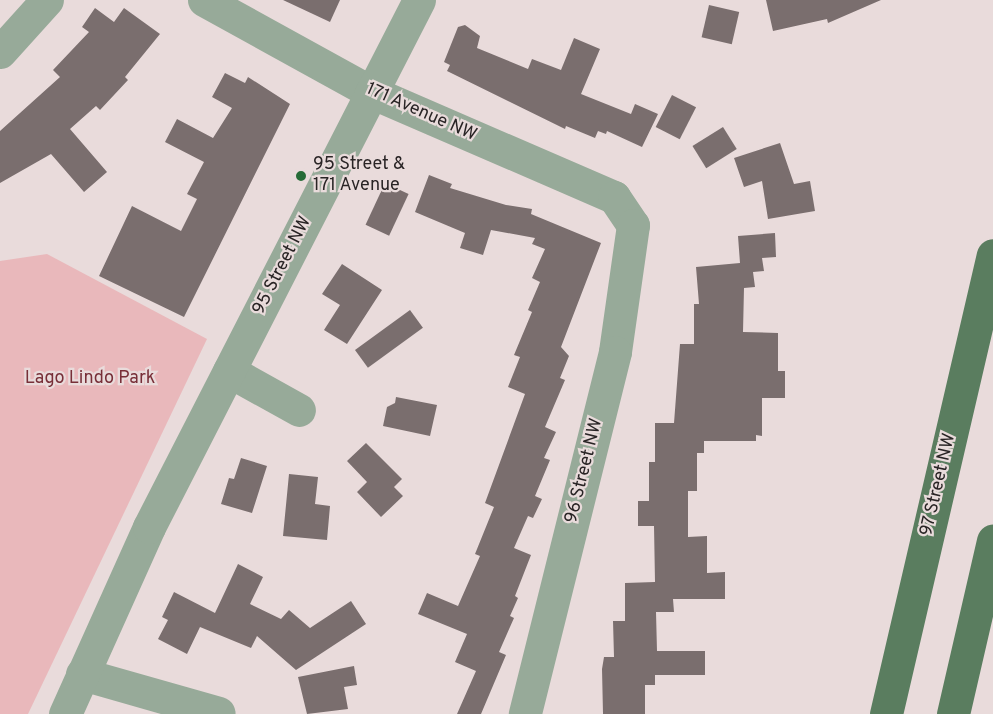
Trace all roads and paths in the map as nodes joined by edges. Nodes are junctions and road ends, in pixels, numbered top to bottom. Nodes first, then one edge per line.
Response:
1 (46, 0) edge
2 (204, 0) edge
3 (419, 0) edge
4 (0, 52) edge
5 (371, 92) junction
6 (633, 225) joint
7 (993, 255) edge
8 (229, 371) junction
9 (299, 410) dead end
10 (993, 541) edge
11 (82, 674) junction
12 (219, 713) edge
13 (65, 714) edge
14 (525, 714) edge
15 (886, 714) edge
16 (953, 714) edge

1 - 4 street
2 - 5 street, 171 Avenue NW
3 - 5 street, 95 Street NW
5 - 6 street, 171 Avenue NW
5 - 8 street, 95 Street NW
6 - 14 street, 96 Street NW
7 - 15 main road, 97 Street NW
8 - 9 street
8 - 11 street, 95 Street NW
10 - 16 main road
11 - 12 street
11 - 13 street, 95 Street NW

